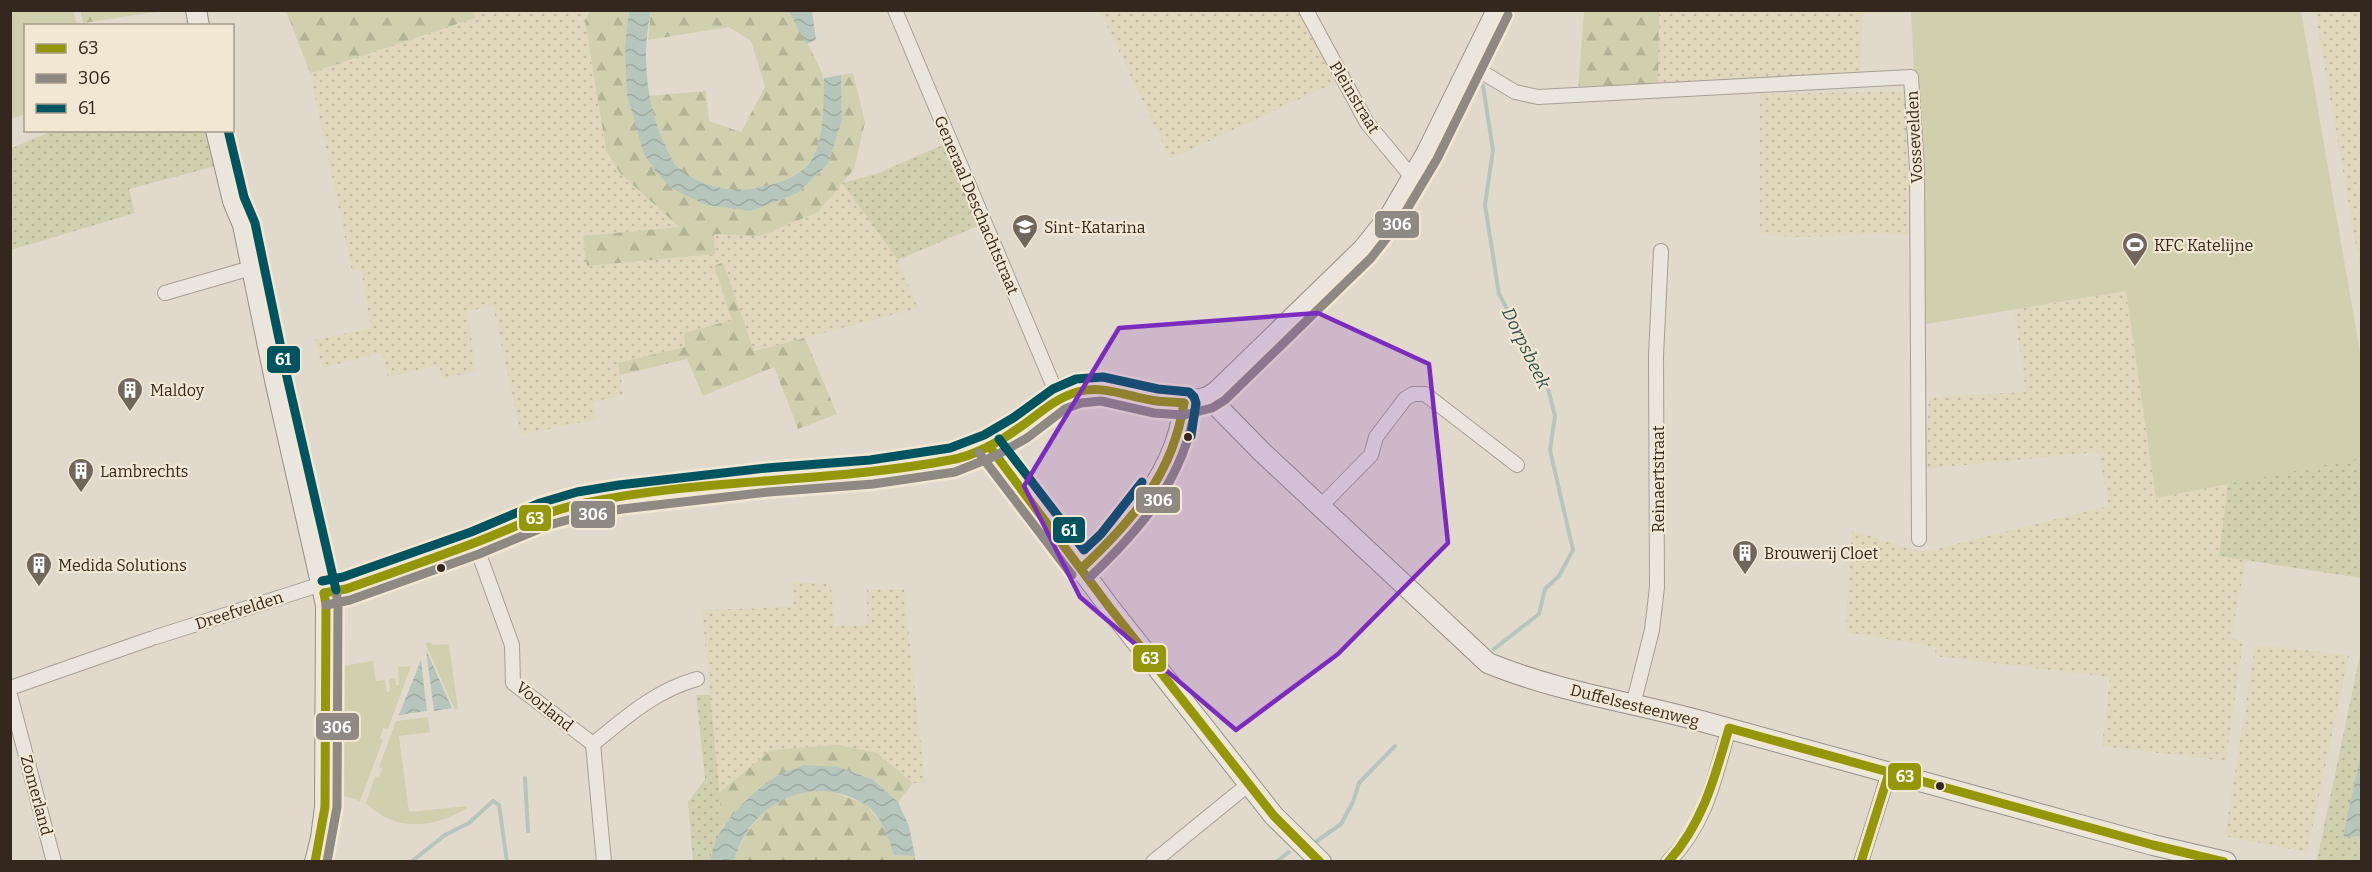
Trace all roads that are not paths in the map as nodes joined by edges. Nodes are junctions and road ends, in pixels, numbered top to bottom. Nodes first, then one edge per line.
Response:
1 (895, 10) edge
2 (1306, 10) edge
3 (1497, 10) edge
4 (1470, 65) junction
5 (216, 132) edge
6 (1412, 177) junction
7 (1661, 251) dead end
8 (250, 268) junction
9 (165, 292) dead end
10 (1208, 397) junction
11 (1059, 399) junction
12 (1184, 403) junction
13 (989, 446) junction
14 (1517, 465) dead end
15 (1320, 507) junction
16 (1919, 539) dead end
17 (475, 543) junction
18 (1082, 568) junction
19 (323, 588) junction
20 (697, 679) dead end
21 (10, 688) edge
22 (10, 694) edge
23 (1633, 705) junction
24 (1729, 728) junction
25 (592, 744) junction
26 (1889, 773) junction
27 (1250, 783) junction
28 (54, 861) edge
29 (315, 861) edge
30 (604, 861) edge
31 (1154, 861) edge
32 (1320, 861) edge
33 (1668, 861) edge
34 (1861, 861) edge
35 (2226, 861) edge

1 - 11 street, Generaal Deschachtstraat
2 - 6 street, Pleinstraat
3 - 4 street
4 - 6 street
4 - 16 street, Vossevelden
5 - 8 street
6 - 10 street
7 - 23 street, Reinaertstraat
8 - 9 street
8 - 19 street
10 - 12 street
10 - 15 street, Duffelsesteenweg
11 - 12 street
11 - 13 street
12 - 18 street
13 - 17 street
13 - 18 street
14 - 15 street
15 - 23 street, Duffelsesteenweg
17 - 19 street
17 - 25 street, Voorland
18 - 27 street
19 - 21 street, Dreefvelden
19 - 29 street
20 - 25 street
22 - 28 street, Zomerland
23 - 24 street, Duffelsesteenweg
24 - 26 street, Duffelsesteenweg
24 - 33 street
25 - 30 street
26 - 34 street
26 - 35 street, Duffelsesteenweg
27 - 31 street
27 - 32 street

